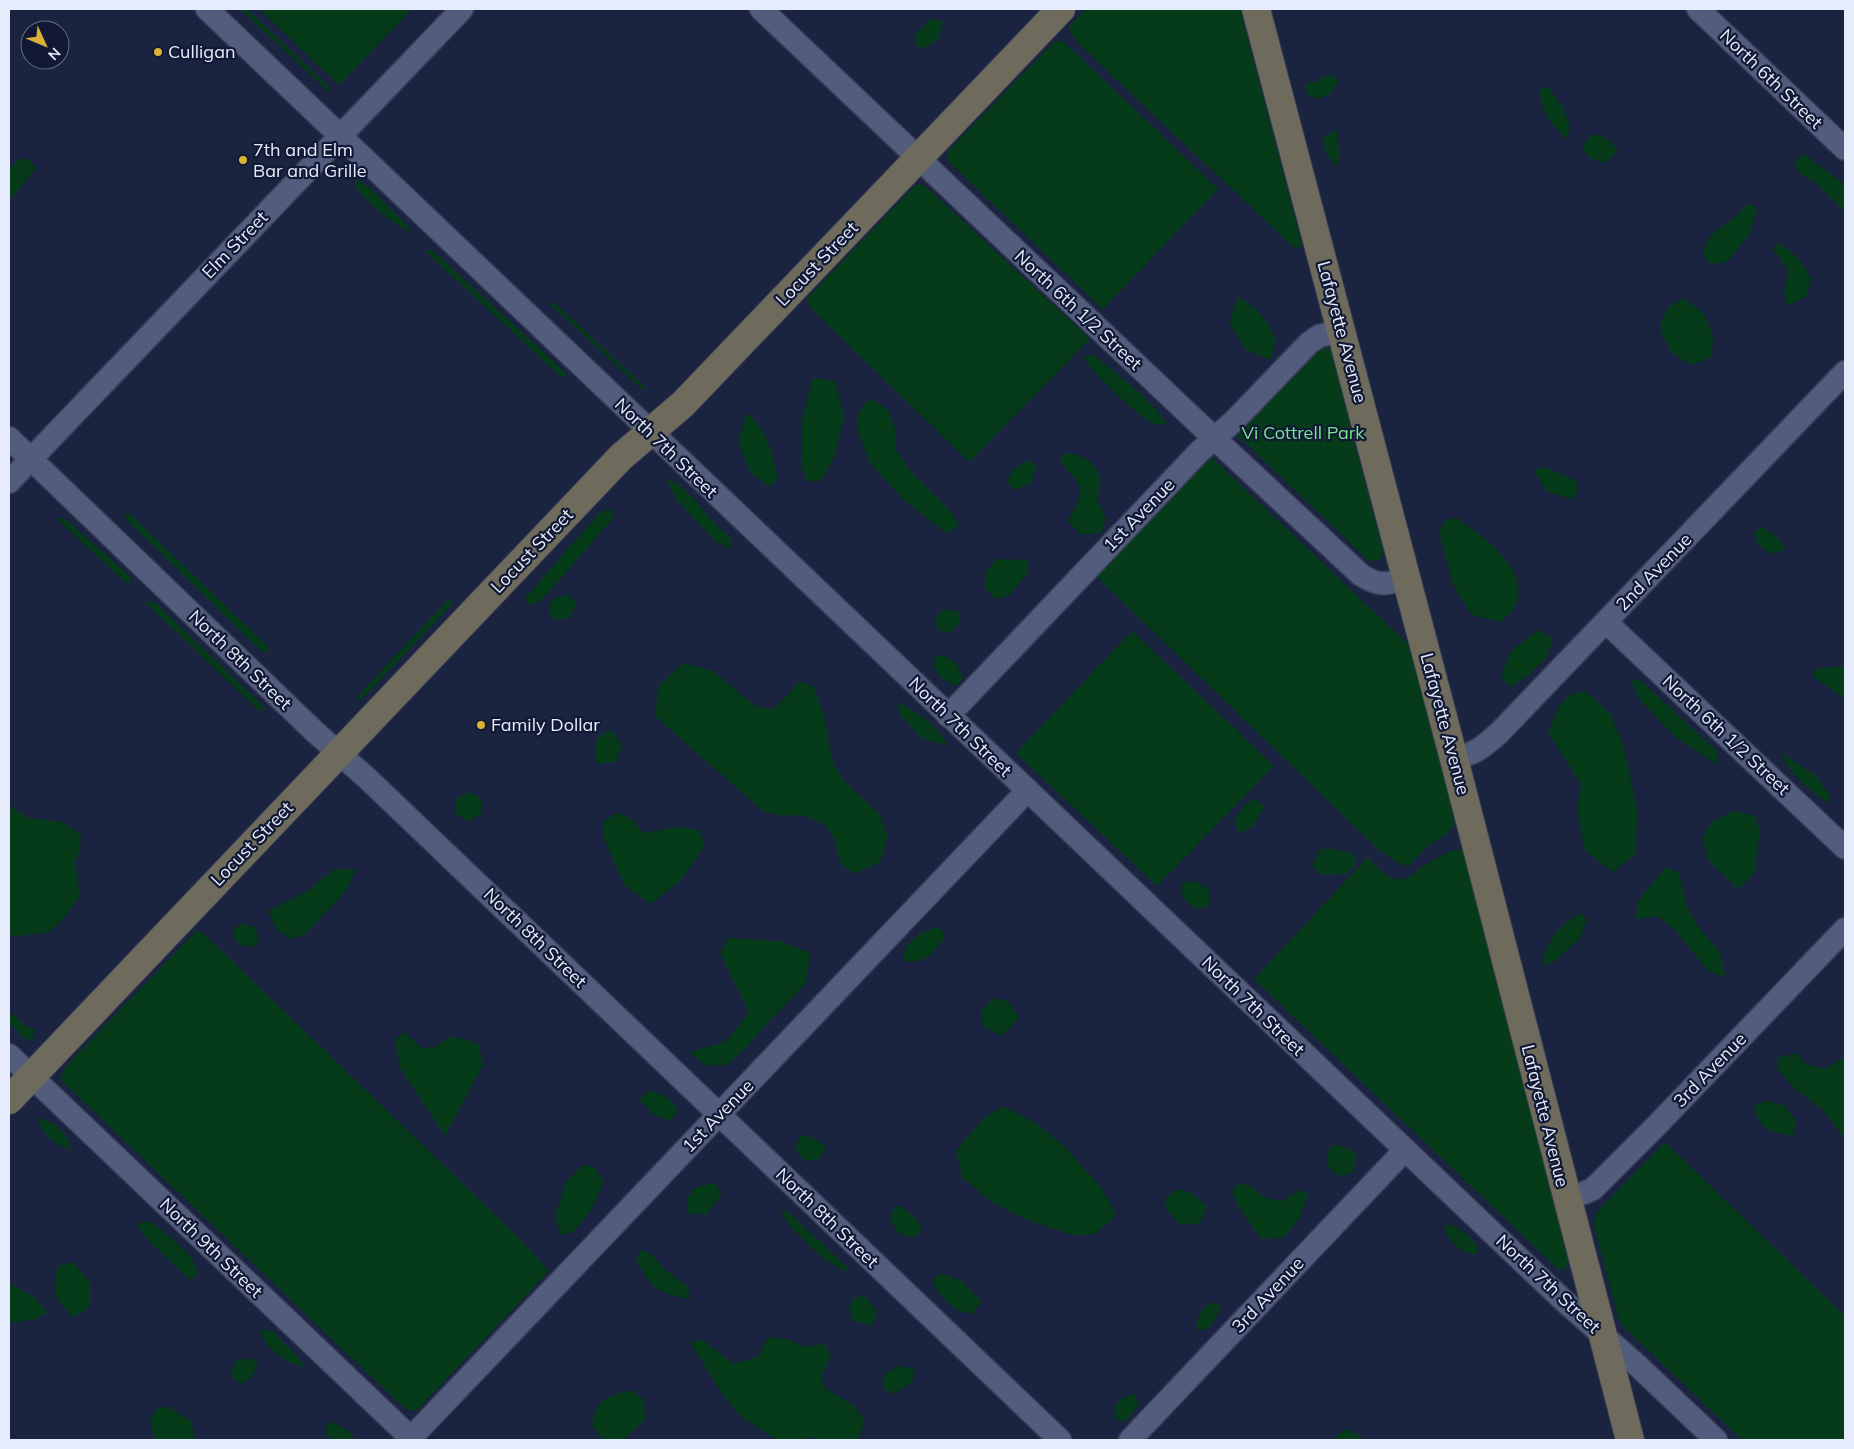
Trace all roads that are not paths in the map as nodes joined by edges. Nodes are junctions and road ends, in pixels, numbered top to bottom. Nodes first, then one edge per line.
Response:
1 (207, 9) edge
2 (462, 9) edge
3 (760, 9) edge
4 (1061, 9) edge
5 (1256, 9) edge
6 (1698, 9) edge
7 (340, 135) junction
8 (1845, 149) edge
9 (918, 158) junction
10 (1341, 331) junction
11 (1845, 372) edge
12 (650, 432) junction
13 (9, 438) edge
14 (1214, 438) junction
15 (31, 459) junction
16 (9, 482) edge
17 (1407, 579) junction
18 (1606, 622) junction
19 (948, 716) junction
20 (339, 753) junction
21 (1454, 759) junction
22 (1027, 791) junction
23 (1845, 848) edge
24 (1845, 929) edge
25 (9, 1055) edge
26 (31, 1076) junction
27 (9, 1100) edge
28 (719, 1115) junction
29 (1405, 1150) junction
30 (1566, 1197) junction
31 (1601, 1333) junction
32 (411, 1440) edge
33 (1060, 1440) edge
34 (1130, 1440) edge
35 (1630, 1440) edge
36 (1716, 1440) edge

1 - 7 street, North 7th Street
2 - 7 street, Elm Street
3 - 9 street, North 6th 1/2 Street
4 - 9 street, Locust Street
5 - 10 street, Lafayette Avenue
6 - 8 street, North 6th Street
7 - 12 street, North 7th Street
7 - 15 street, Elm Street
9 - 12 street, Locust Street
9 - 14 street, North 6th 1/2 Street
10 - 14 street, 1st Avenue
10 - 17 street, Lafayette Avenue
11 - 18 street, 2nd Avenue
12 - 19 street, North 7th Street
12 - 20 street, Locust Street
13 - 15 street, North 8th Street
14 - 17 street, North 6th 1/2 Street
14 - 19 street, 1st Avenue
15 - 16 street, Elm Street
15 - 20 street, North 8th Street
17 - 21 street, Lafayette Avenue
18 - 21 street, 2nd Avenue
18 - 23 street, North 6th 1/2 Street
19 - 22 street, North 7th Street
20 - 26 street, Locust Street
20 - 28 street, North 8th Street
21 - 30 street, Lafayette Avenue
22 - 28 street, 1st Avenue
22 - 29 street, North 7th Street
24 - 30 street, 3rd Avenue
25 - 26 street, North 9th Street
26 - 27 street, Locust Street
26 - 32 street, North 9th Street
28 - 32 street, 1st Avenue
28 - 33 street, North 8th Street
29 - 31 street, North 7th Street
29 - 34 street, 3rd Avenue
30 - 31 street, Lafayette Avenue
31 - 35 street, Lafayette Avenue
31 - 36 street, North 7th Street

